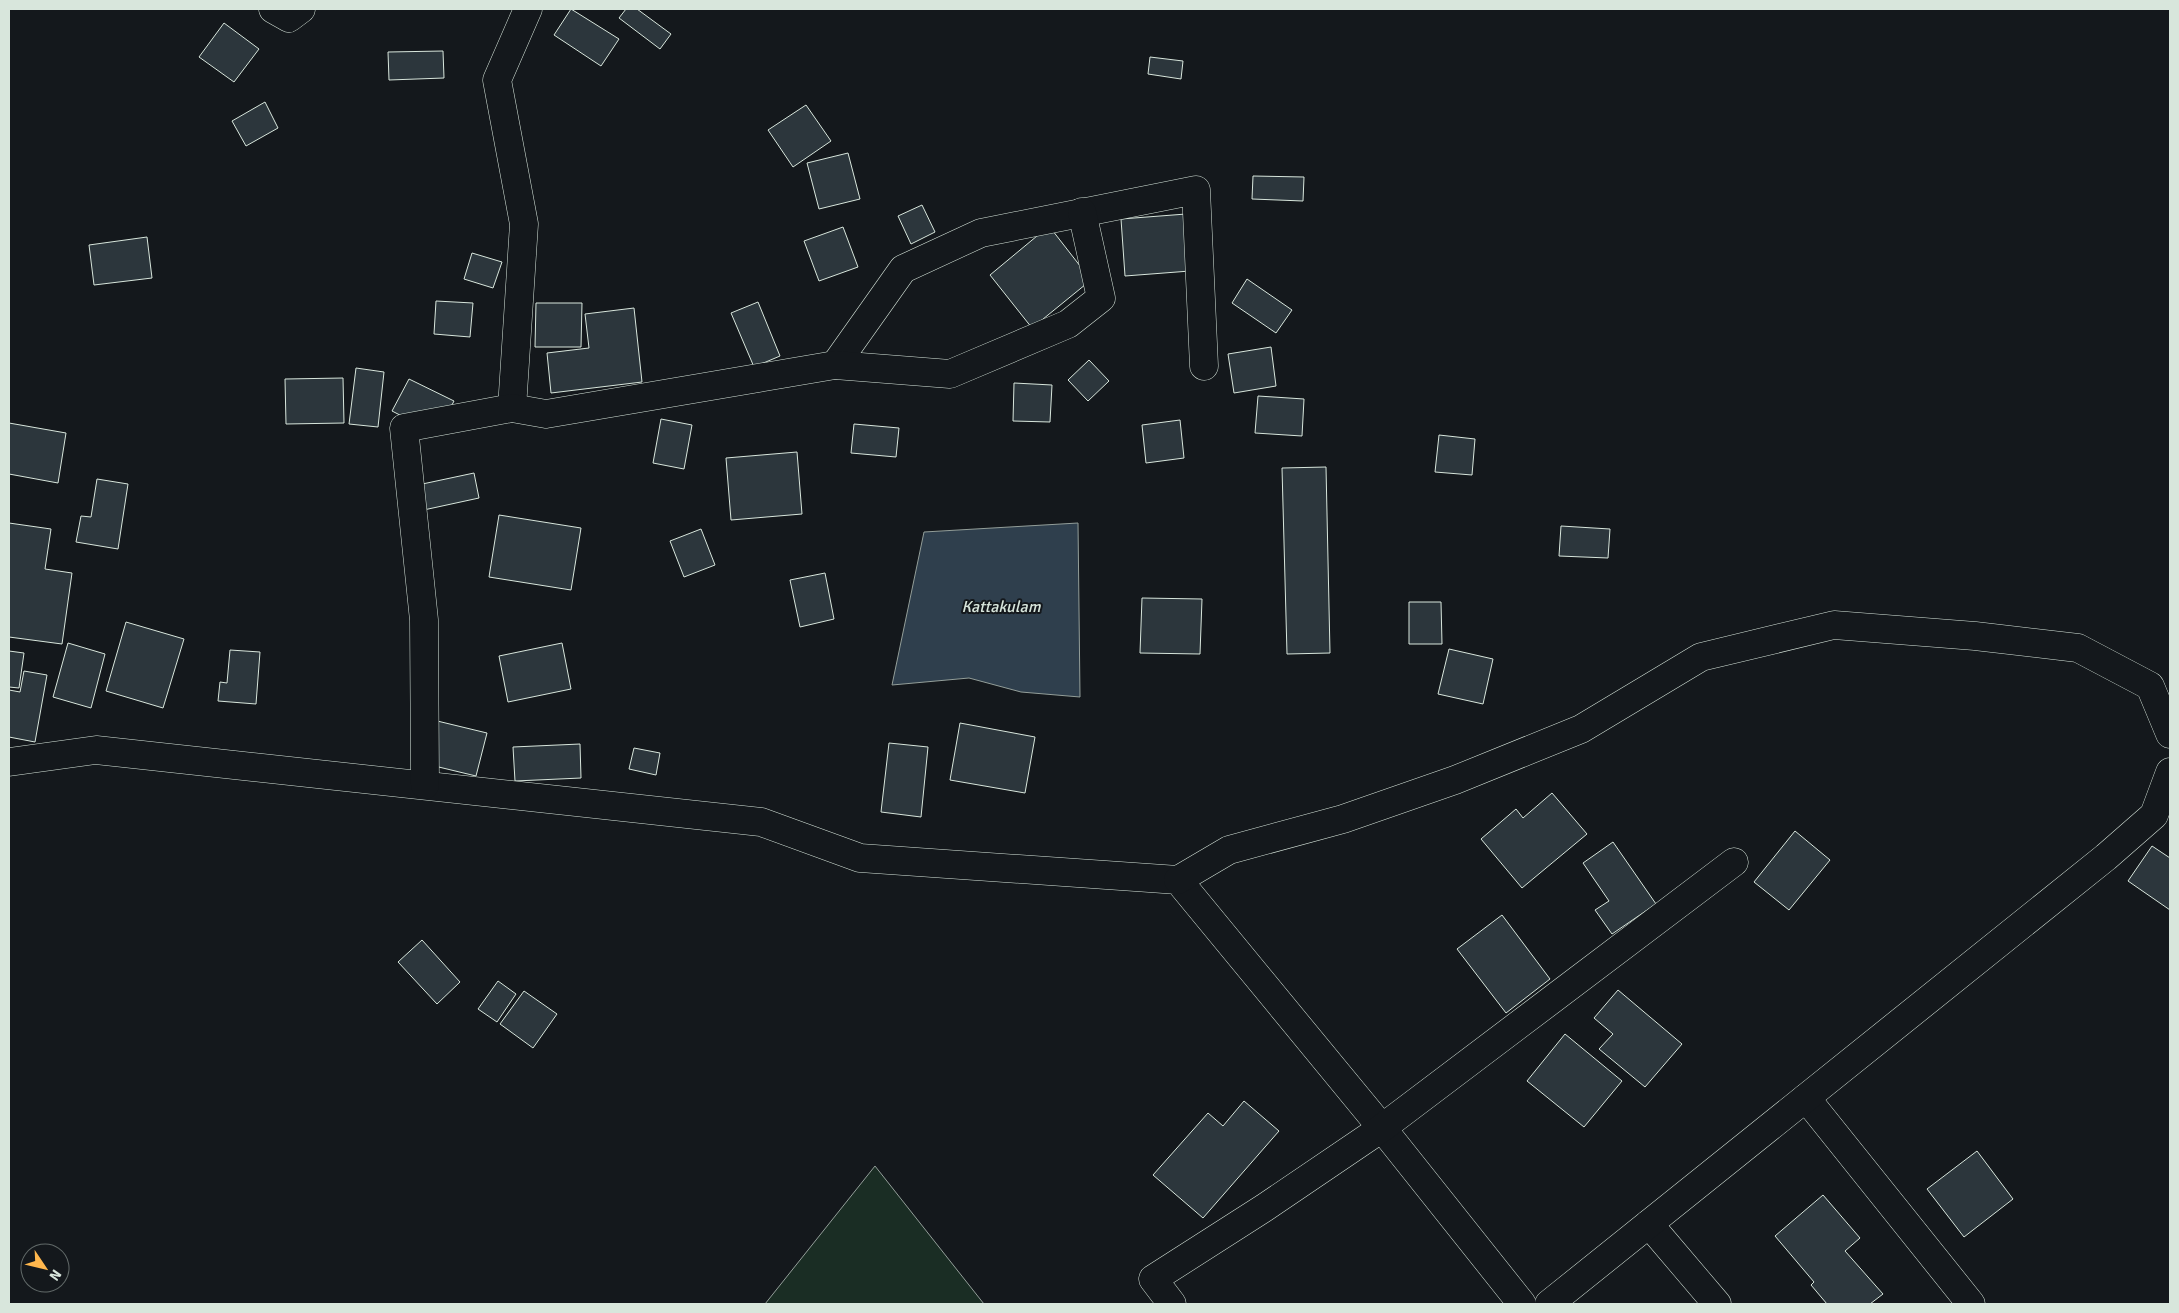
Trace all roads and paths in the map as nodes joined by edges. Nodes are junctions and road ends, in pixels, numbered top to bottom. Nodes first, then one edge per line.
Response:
1 (273, 9) edge
2 (301, 9) edge
3 (528, 9) edge
4 (1082, 212) junction
5 (836, 365) junction
6 (1204, 366) dead end
7 (512, 408) junction
8 (2170, 734) edge
9 (9, 762) edge
10 (2170, 772) edge
11 (425, 785) junction
12 (1734, 862) dead end
13 (1178, 880) junction
14 (1806, 1098) junction
15 (1382, 1128) junction
16 (1649, 1224) junction
17 (1172, 1304) edge
18 (1522, 1304) edge
19 (1549, 1304) edge
20 (1717, 1304) edge
21 (1971, 1304) edge

1 - 2 street
3 - 7 street
4 - 5 street
4 - 5 street
4 - 6 street
5 - 7 street
7 - 11 street
8 - 13 street
9 - 11 street
10 - 14 street
11 - 13 street
12 - 15 street
13 - 15 street
14 - 16 street
14 - 21 street
15 - 17 street
15 - 18 street
16 - 19 street
16 - 20 street

